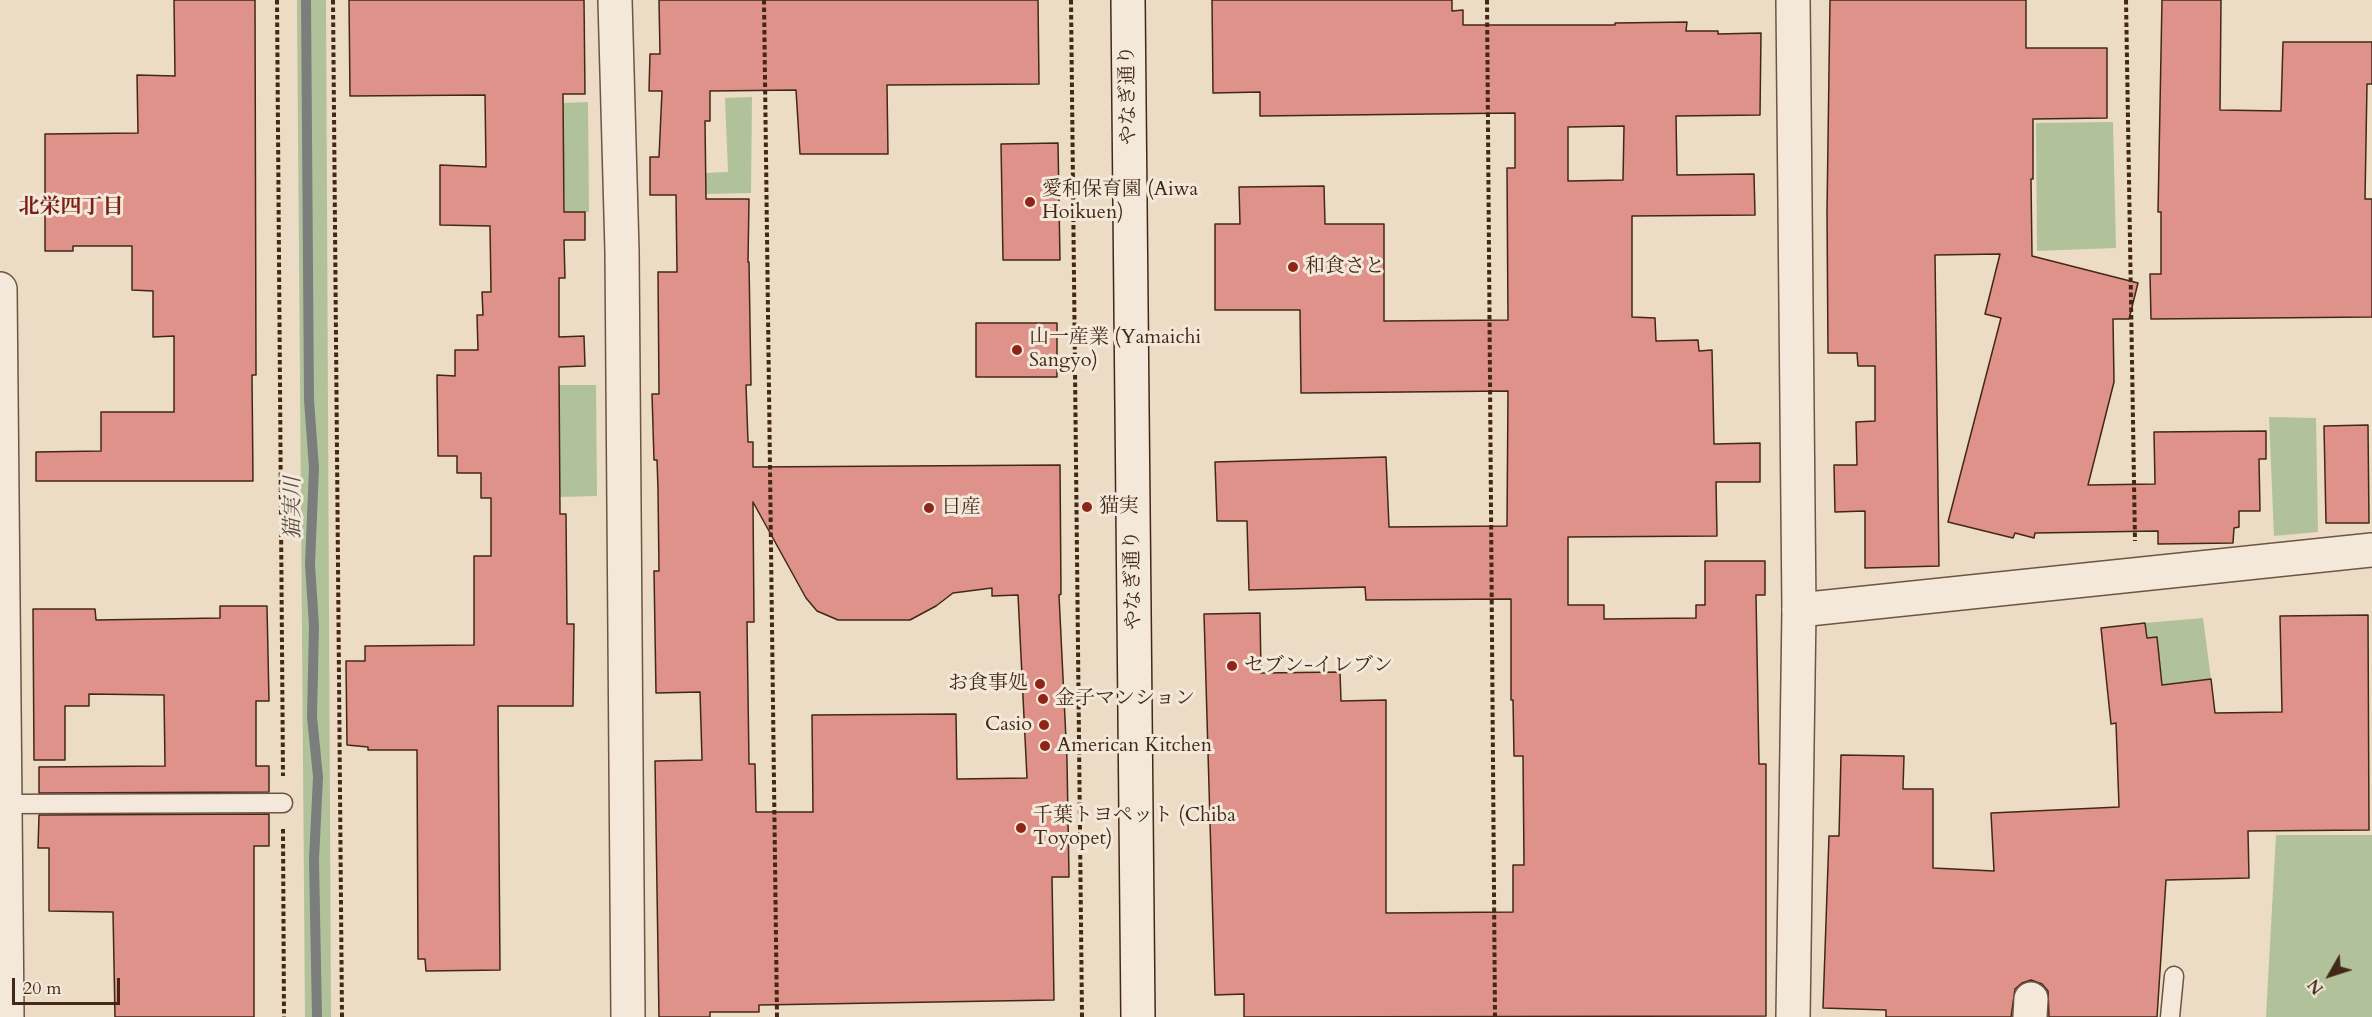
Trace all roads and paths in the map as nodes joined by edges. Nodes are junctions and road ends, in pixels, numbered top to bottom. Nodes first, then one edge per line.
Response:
1 (277, 0) edge
2 (333, 0) edge
3 (615, 0) edge
4 (764, 0) edge
5 (1071, 0) edge
6 (1128, 0) edge
7 (1486, 0) edge
8 (1793, 0) edge
9 (2126, 0) edge
10 (0, 289) edge
11 (2372, 550) edge
12 (2135, 575) junction
13 (1799, 610) junction
14 (283, 803) junction
15 (5, 804) junction
16 (2174, 975) dead end
17 (7, 1017) edge
18 (284, 1017) edge
19 (342, 1017) edge
20 (628, 1017) edge
21 (777, 1017) edge
22 (1082, 1017) edge
23 (1138, 1017) edge
24 (1495, 1017) edge
25 (1793, 1017) edge
26 (2170, 1017) edge

1 - 14 path
2 - 19 path
3 - 20 street
4 - 21 path
5 - 22 path
6 - 23 street, やなぎ通り
7 - 24 path
8 - 13 street
9 - 12 path
10 - 15 street
11 - 12 street
12 - 13 street
13 - 25 street
14 - 15 lane
14 - 18 path
15 - 17 street
16 - 26 lane

